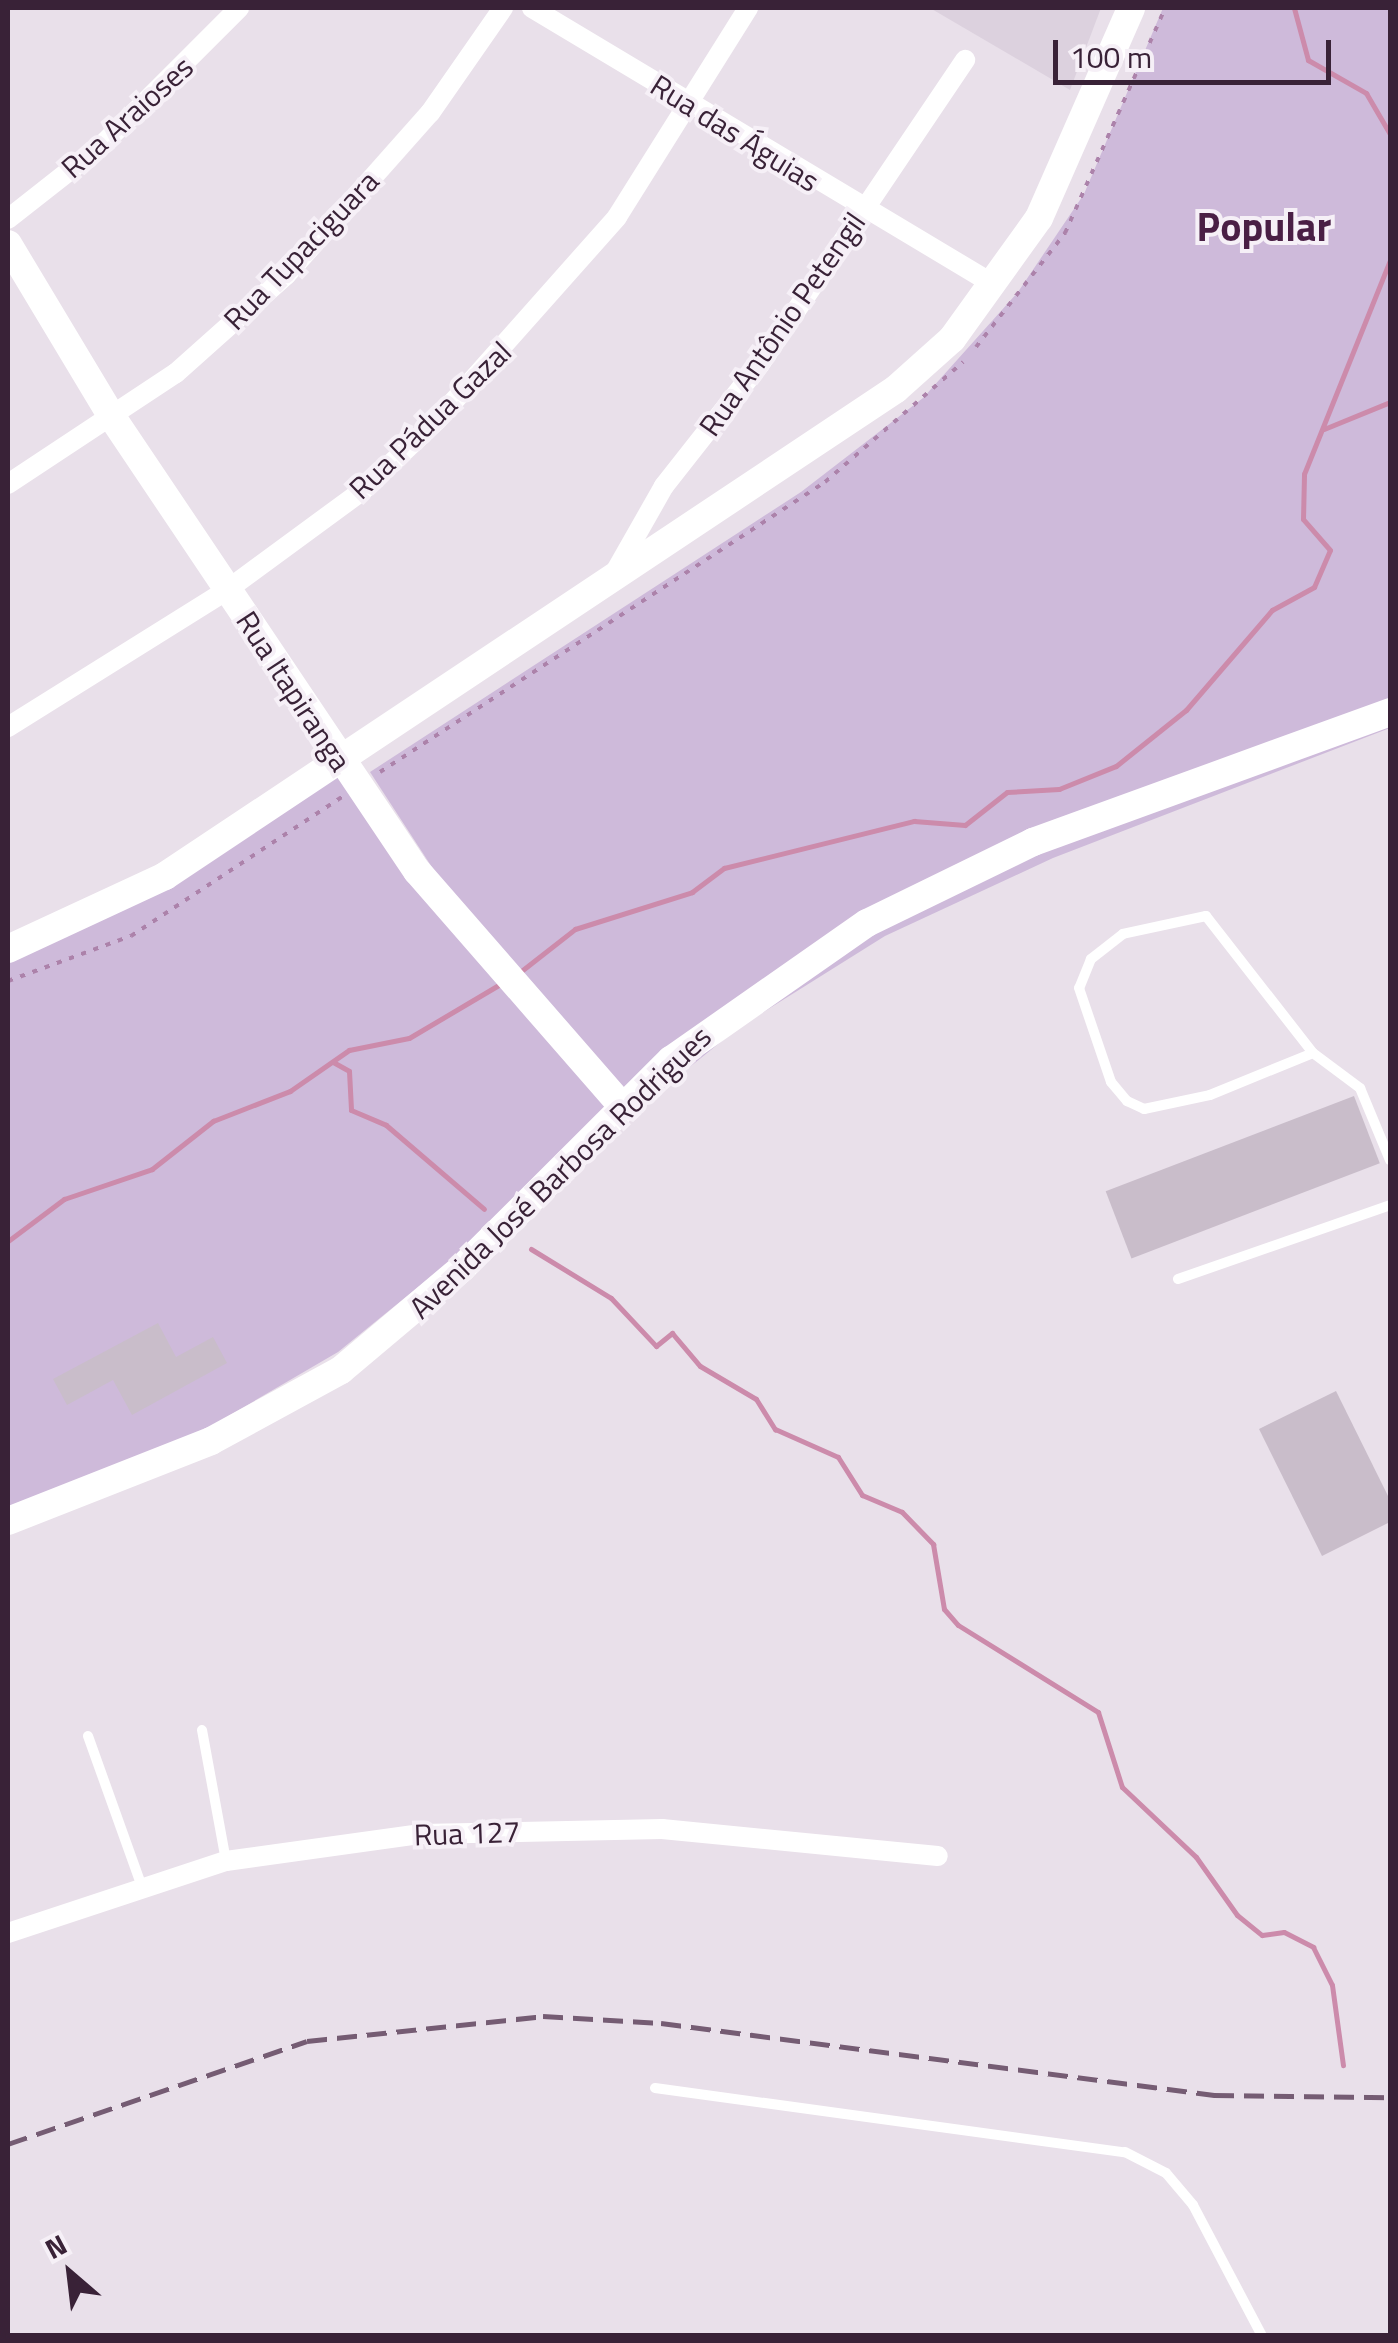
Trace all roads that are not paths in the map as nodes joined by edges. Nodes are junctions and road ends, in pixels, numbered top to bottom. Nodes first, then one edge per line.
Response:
1 (239, 8) edge
2 (503, 8) edge
3 (532, 8) edge
4 (748, 8) edge
5 (1131, 8) edge
6 (965, 60) dead end
7 (691, 107) junction
8 (862, 212) junction
9 (8, 219) edge
10 (8, 244) edge
11 (993, 284) junction
12 (112, 417) junction
13 (8, 484) edge
14 (227, 590) junction
15 (605, 591) junction
16 (1390, 712) edge
17 (8, 727) edge
18 (342, 762) junction
19 (8, 949) edge
20 (1313, 1053) junction
21 (623, 1107) junction
22 (1390, 1160) edge
23 (1390, 1205) edge
24 (1178, 1279) dead end
25 (8, 1521) edge
26 (202, 1730) dead end
27 (88, 1736) dead end
28 (938, 1856) dead end
29 (226, 1860) junction
30 (141, 1884) junction
31 (8, 1933) edge
32 (655, 2088) dead end
33 (1262, 2336) edge

1 - 9 street, Rua Araioses
2 - 12 street, Rua Tupaciguara
3 - 7 street, Rua das Águias
4 - 7 street, Rua Pádua Gazal
5 - 11 main road
6 - 8 street, Rua Antônio Petengil
7 - 8 street, Rua das Águias
7 - 14 street, Rua Pádua Gazal
8 - 11 street, Rua das Águias
8 - 15 street, Rua Antônio Petengil
10 - 12 main road, Rua Itapiranga
11 - 15 main road
12 - 13 street, Rua Tupaciguara
12 - 14 main road, Rua Itapiranga
14 - 17 street, Rua Pádua Gazal
14 - 18 main road, Rua Itapiranga
15 - 18 main road
16 - 21 main road, Avenida José Barbosa Rodrigues
18 - 19 main road
18 - 21 main road, Rua Itapiranga
20 - 20 lane
20 - 22 lane
21 - 25 main road, Avenida José Barbosa Rodrigues
23 - 24 lane
26 - 29 lane
27 - 30 lane
28 - 29 street, Rua 127
29 - 30 street, Rua 127
30 - 31 street, Rua 127
32 - 33 lane

